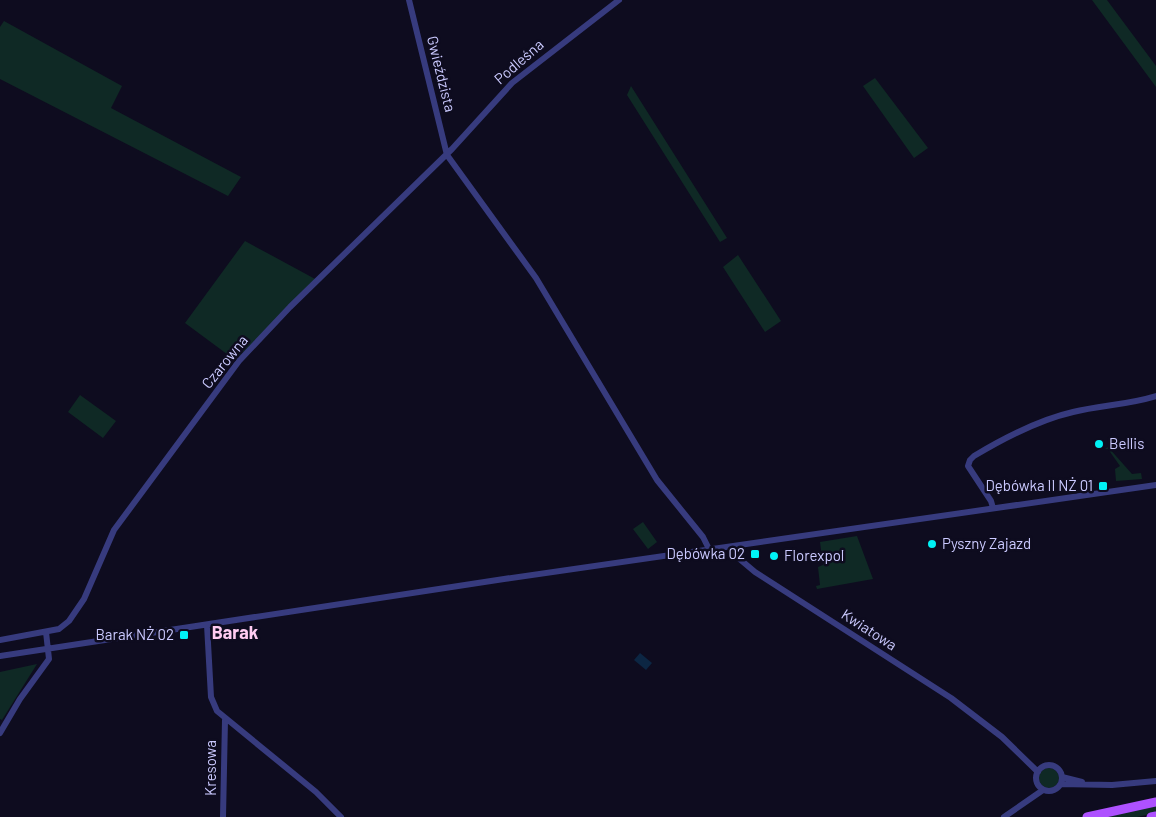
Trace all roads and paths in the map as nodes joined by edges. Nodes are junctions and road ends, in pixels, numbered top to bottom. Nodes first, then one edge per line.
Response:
1 (409, 0) edge
2 (618, 0) edge
3 (447, 155) junction
4 (1156, 396) edge
5 (1156, 485) edge
6 (993, 508) junction
7 (733, 546) junction
8 (709, 549) junction
9 (206, 624) junction
10 (46, 632) junction
11 (0, 640) edge
12 (48, 649) junction
13 (0, 656) edge
14 (224, 720) junction
15 (0, 733) edge
16 (1040, 770) junction
17 (1062, 777) junction
18 (1156, 781) edge
19 (1038, 784) junction
20 (1061, 784) junction
21 (1098, 785) junction
22 (1043, 790) junction
23 (1025, 802) junction
24 (1156, 802) edge
25 (1156, 816) edge
26 (223, 817) edge
27 (341, 817) edge
28 (1004, 817) edge
29 (1087, 817) edge
30 (1151, 817) edge

1 - 3 street, Gwieździsta
2 - 3 street, Podleśna
3 - 8 street
3 - 10 street, Czarowna
4 - 6 street
5 - 6 street
6 - 7 street
7 - 8 street
7 - 16 street, Kwiatowa
8 - 9 street
9 - 12 street
9 - 14 street
10 - 11 street
10 - 12 street
12 - 13 street
12 - 15 street
14 - 26 street, Kresowa
14 - 27 street
16 - 17 street
16 - 19 street
17 - 20 street
17 - 21 street
18 - 21 street
19 - 22 street
19 - 23 street
20 - 21 street
20 - 22 street
22 - 23 street
23 - 28 street
24 - 29 main road
25 - 30 main road

